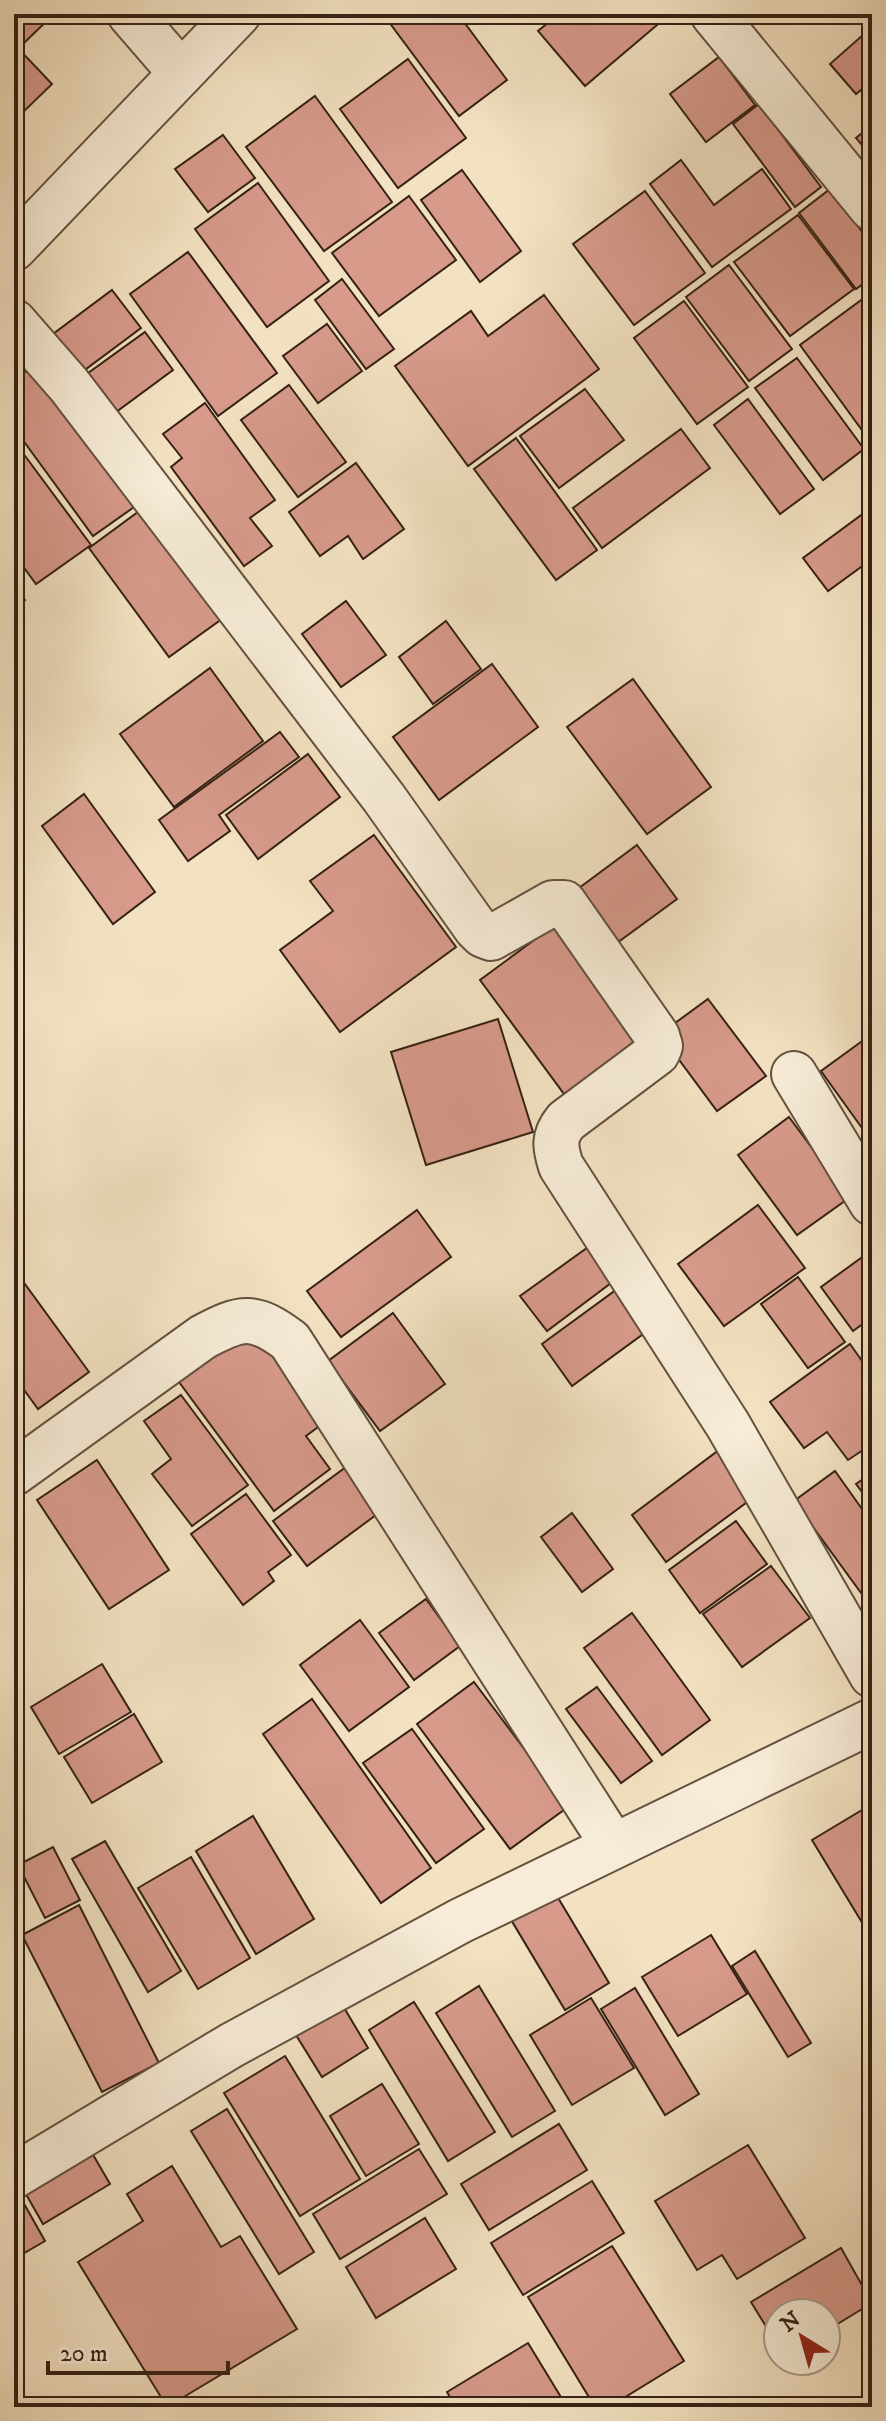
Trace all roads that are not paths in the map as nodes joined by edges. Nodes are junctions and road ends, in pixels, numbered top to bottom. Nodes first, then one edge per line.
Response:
1 (130, 14) edge
2 (238, 14) edge
3 (713, 14) edge
4 (181, 73) junction
5 (872, 208) edge
6 (14, 248) edge
7 (14, 322) edge
8 (794, 1074) dead end
9 (872, 1203) edge
10 (14, 1473) edge
11 (872, 1675) edge
12 (872, 1721) edge
13 (613, 1845) junction
14 (14, 2176) edge

1 - 4 street
2 - 4 street
3 - 5 street
4 - 6 street
7 - 11 street
8 - 9 street
10 - 13 street
12 - 13 street
13 - 14 street

